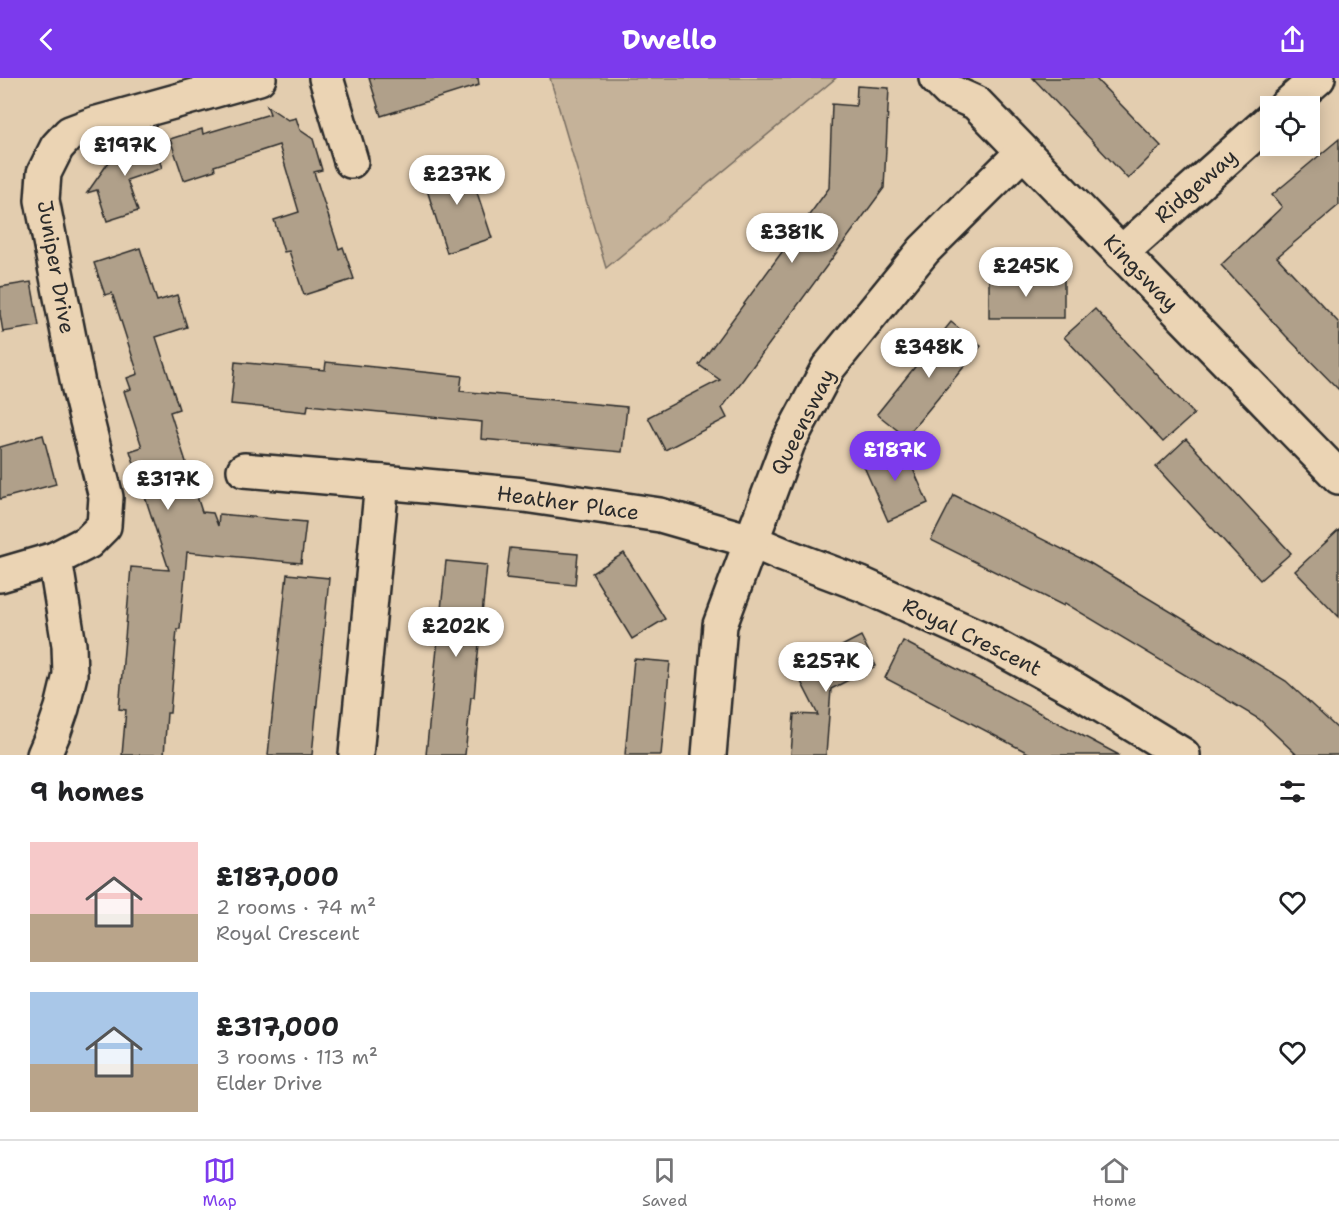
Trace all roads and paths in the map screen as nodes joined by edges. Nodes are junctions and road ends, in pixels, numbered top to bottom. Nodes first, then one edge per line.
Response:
1 (259, 78) edge
2 (326, 78) edge
3 (936, 78) edge
4 (1318, 78) edge
5 (1297, 96) edge
6 (1260, 129) edge
7 (1023, 152) junction
8 (351, 161) dead end
9 (1121, 253) junction
10 (244, 470) dead end
11 (1337, 470) edge
12 (382, 482) junction
13 (751, 541) junction
14 (55, 559) junction
15 (0, 575) edge
16 (44, 755) edge
17 (356, 755) edge
18 (709, 755) edge
19 (1183, 755) edge

1 - 14 street, Juniper Drive
2 - 8 street
3 - 7 street, Kingsway
4 - 5 street
6 - 9 street, Ridgeway
7 - 9 street, Kingsway
7 - 13 street, Queensway
9 - 11 street, Kingsway
10 - 12 street, Heather Place
12 - 13 street, Heather Place
12 - 17 street
13 - 18 street, Queensway
13 - 19 street, Royal Crescent
14 - 15 street
14 - 16 street

